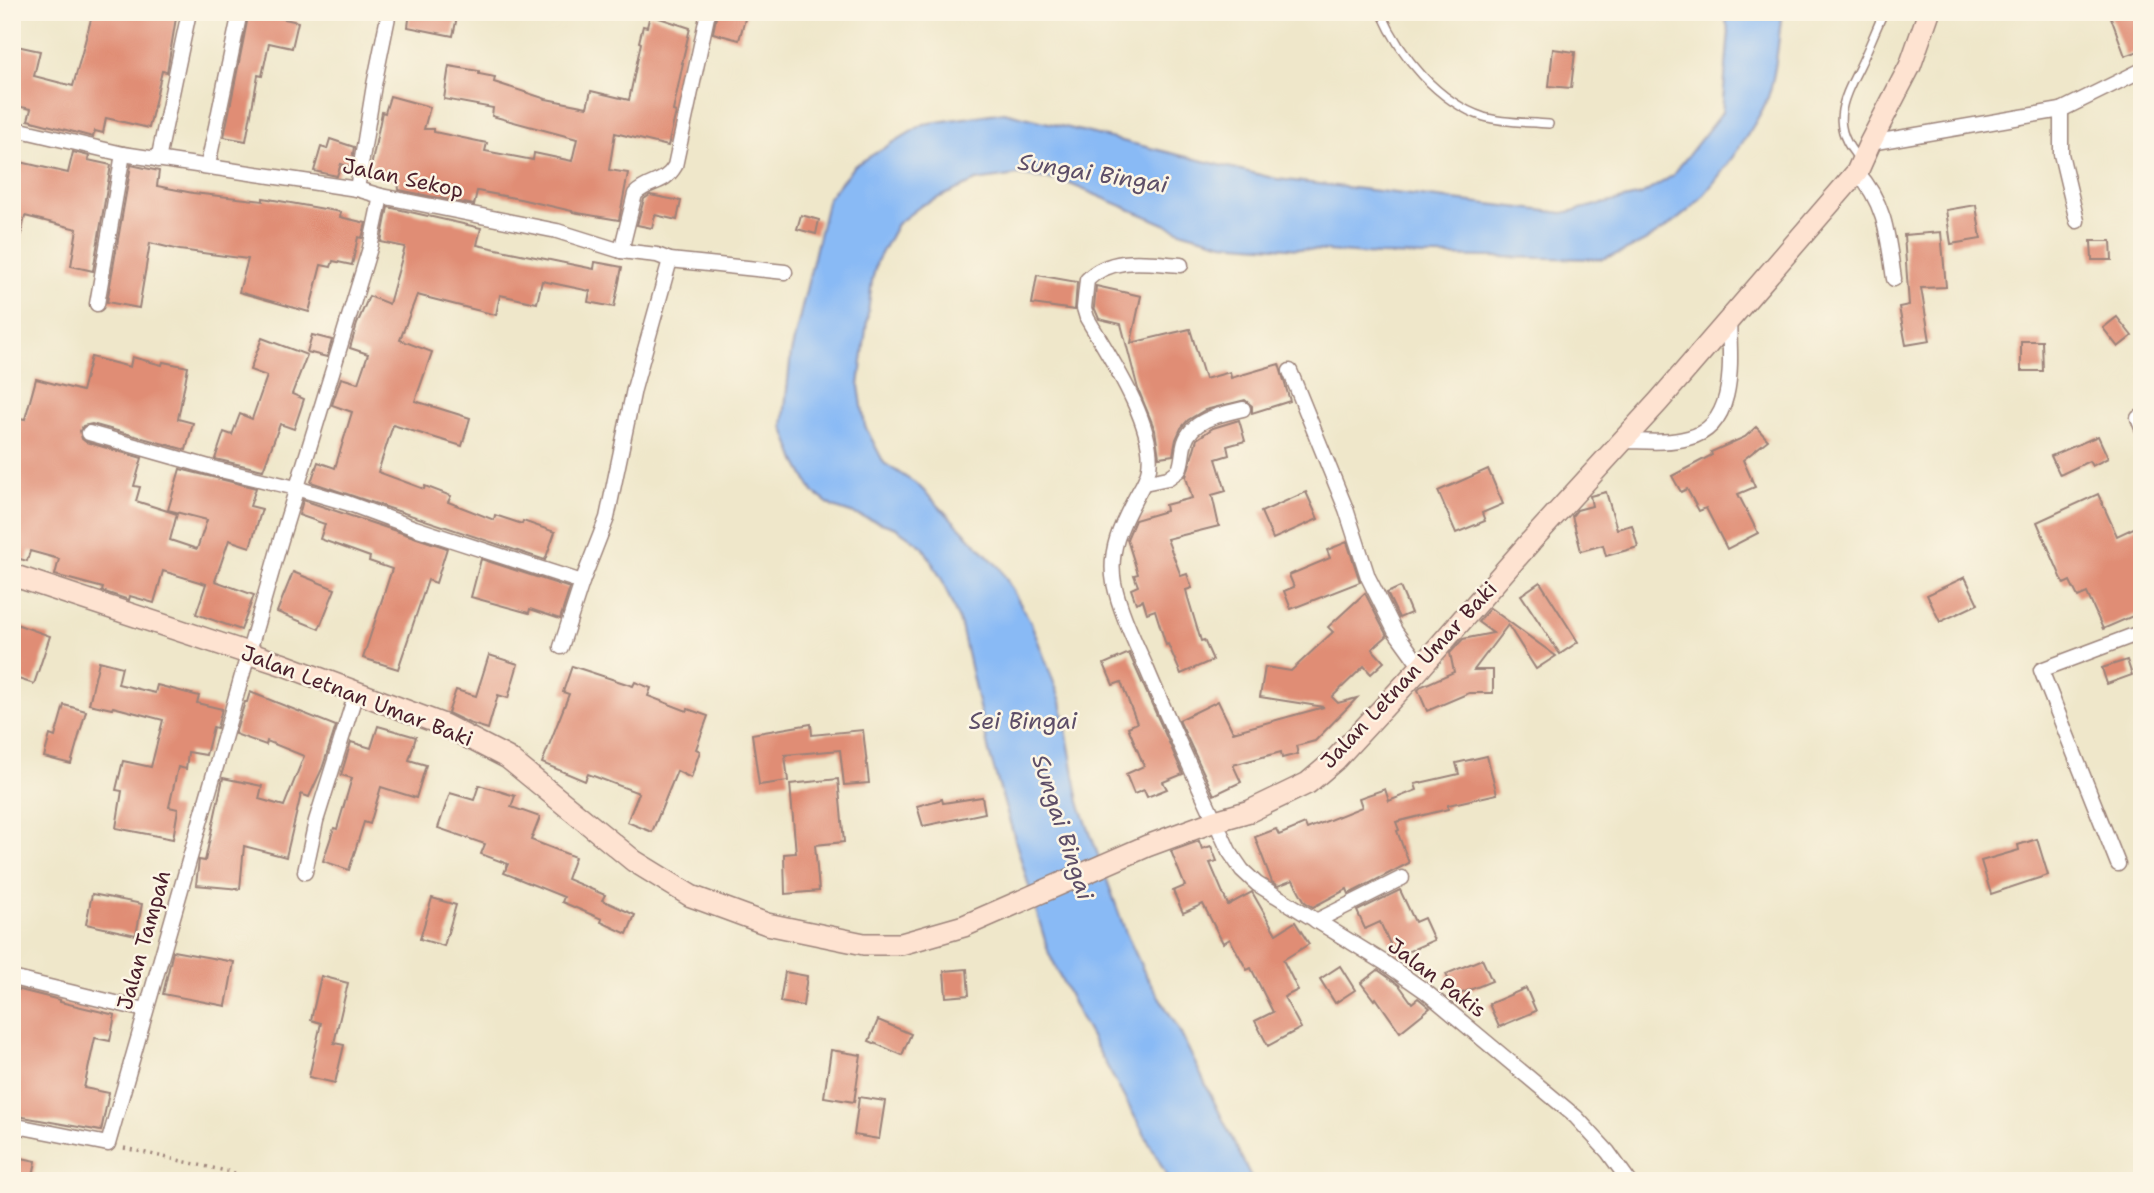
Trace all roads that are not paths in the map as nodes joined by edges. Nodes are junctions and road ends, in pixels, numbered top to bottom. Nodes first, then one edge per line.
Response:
1 (189, 12) edge
2 (240, 12) edge
3 (389, 12) edge
4 (708, 12) edge
5 (1381, 12) edge
6 (1884, 12) edge
7 (1929, 12) edge
8 (2142, 71) edge
9 (2061, 110) junction
10 (1549, 124) dead end
11 (12, 128) edge
12 (123, 154) junction
13 (1863, 159) junction
14 (158, 160) junction
15 (208, 165) junction
16 (357, 189) junction
17 (381, 197) junction
18 (2077, 222) dead end
19 (621, 251) junction
20 (670, 260) junction
21 (1181, 265) dead end
22 (785, 272) dead end
23 (1894, 279) dead end
24 (97, 304) dead end
25 (1729, 320) junction
26 (1290, 371) dead end
27 (1243, 409) dead end
28 (89, 433) dead end
29 (1622, 441) junction
30 (1144, 483) junction
31 (296, 488) junction
32 (12, 575) edge
33 (582, 582) junction
34 (2142, 632) edge
35 (561, 647) dead end
36 (249, 654) junction
37 (1421, 667) junction
38 (356, 693) junction
39 (1215, 821) junction
40 (2118, 864) dead end
41 (305, 872) dead end
42 (1402, 878) dead end
43 (1316, 921) junction
44 (12, 978) edge
45 (145, 1010) junction
46 (12, 1125) edge
47 (1629, 1181) edge

1 - 14 street
2 - 15 street
3 - 16 street
4 - 19 street
5 - 10 lane
6 - 13 lane
7 - 13 street, Jalan Letnan Umar Baki
8 - 9 street
9 - 13 street
9 - 18 street
11 - 12 street, Jalan Sekop
12 - 14 street, Jalan Sekop
12 - 24 street
13 - 23 street
13 - 25 street, Jalan Letnan Umar Baki
14 - 15 street, Jalan Sekop
15 - 16 street, Jalan Sekop
16 - 17 street, Jalan Sekop
17 - 19 street, Jalan Sekop
17 - 31 street, Jalan Tampah
19 - 20 street, Jalan Sekop
20 - 22 street, Jalan Sekop
20 - 33 street
21 - 30 street
25 - 29 street, Jalan Letnan Umar Baki
25 - 29 street
26 - 37 street
27 - 30 street
28 - 31 street
29 - 37 street, Jalan Letnan Umar Baki
30 - 39 street, Jalan Pakis
31 - 33 street
31 - 36 street, Jalan Tampah
32 - 36 street, Jalan Letnan Umar Baki
33 - 35 street
34 - 40 street
36 - 38 street, Jalan Letnan Umar Baki
36 - 45 street, Jalan Tampah
37 - 39 street, Jalan Letnan Umar Baki
38 - 39 street, Jalan Letnan Umar Baki
38 - 41 street
39 - 43 street, Jalan Pakis
42 - 43 street
43 - 47 street, Jalan Pakis
44 - 45 street
45 - 46 street, Jalan Tampah

